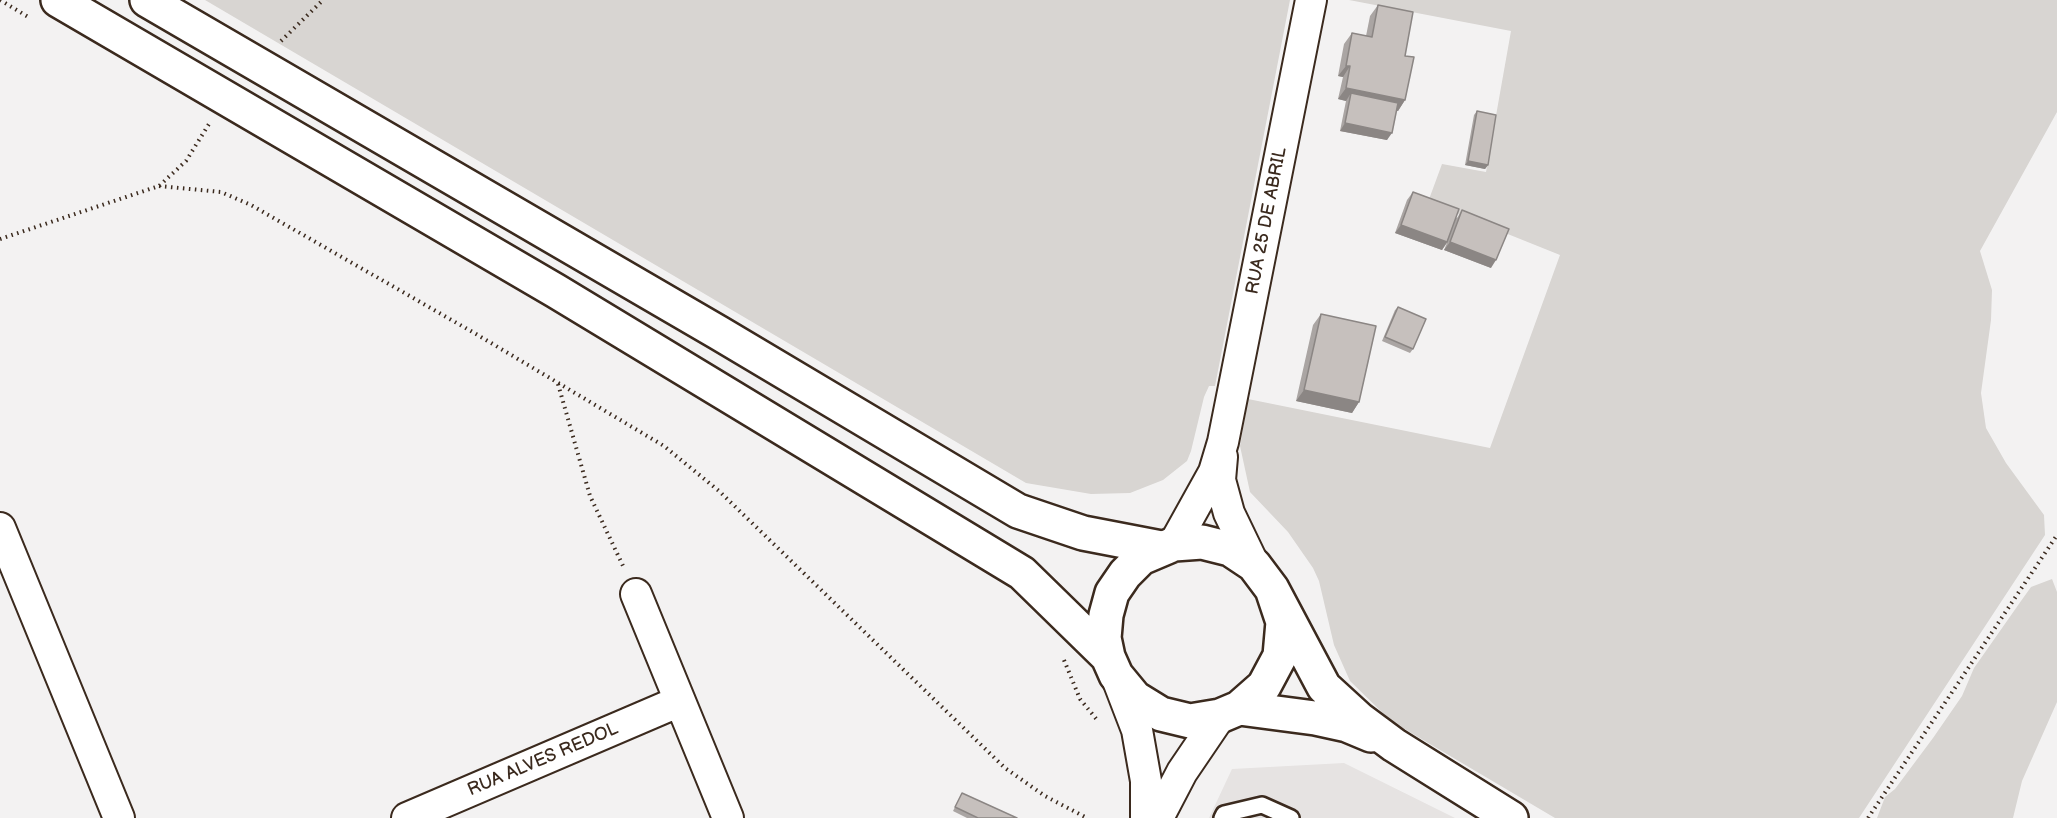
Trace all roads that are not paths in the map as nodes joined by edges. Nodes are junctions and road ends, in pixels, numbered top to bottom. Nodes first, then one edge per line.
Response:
1 (147, 0) edge
2 (1311, 0) edge
3 (49, 12) edge
4 (1222, 442) junction
5 (0, 528) edge
6 (1168, 546) junction
7 (9, 574) edge
8 (1263, 577) junction
9 (636, 594) road end
10 (1112, 666) junction
11 (680, 701) junction
12 (1230, 712) junction
13 (1395, 745) junction
14 (1507, 817) edge
15 (119, 818) edge
16 (407, 818) edge
17 (728, 818) edge
18 (1146, 818) edge
19 (1158, 818) edge
20 (1222, 818) edge
21 (1291, 818) edge

1 - 6 main road
2 - 4 street, RUA 25 DE ABRIL
3 - 10 main road
4 - 6 street
4 - 8 street
5 - 7 street
6 - 8 main road
6 - 10 main road
7 - 15 street
8 - 12 main road
8 - 13 main road
9 - 11 street
10 - 12 main road
10 - 18 street
11 - 16 street, RUA ALVES REDOL
11 - 17 street
12 - 13 main road
12 - 19 street
13 - 14 main road
20 - 21 lane

